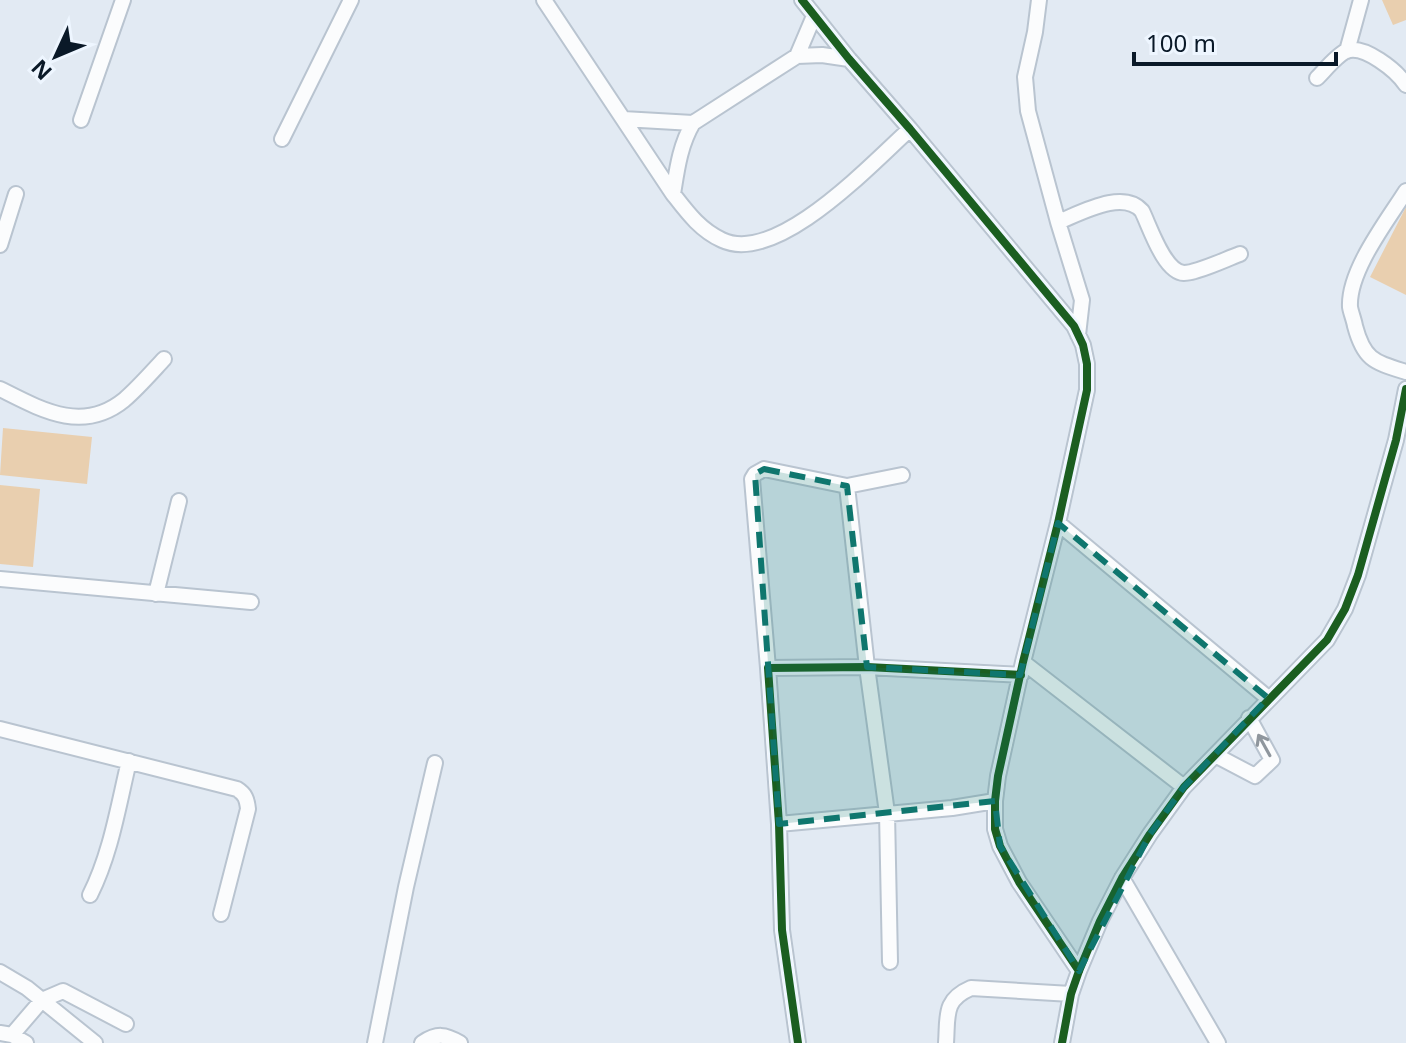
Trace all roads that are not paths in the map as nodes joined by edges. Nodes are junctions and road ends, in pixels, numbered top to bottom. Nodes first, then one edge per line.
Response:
1 (106, 0) edge
2 (351, 0) edge
3 (544, 0) edge
4 (802, 0) edge
5 (1039, 0) edge
6 (1361, 0) edge
7 (122, 3) edge
8 (814, 16) junction
9 (1347, 51) junction
10 (797, 56) junction
11 (849, 59) junction
12 (1317, 78) dead end
13 (1406, 85) edge
14 (623, 119) junction
15 (81, 120) dead end
16 (693, 123) junction
17 (910, 129) junction
18 (282, 139) dead end
19 (1406, 191) edge
20 (16, 194) dead end
21 (673, 194) junction
22 (1058, 222) junction
23 (0, 245) edge
24 (1240, 254) dead end
25 (1078, 335) junction
26 (164, 359) dead end
27 (1406, 372) edge
28 (0, 389) edge
29 (1406, 389) edge
30 (1396, 440) junction
31 (1406, 452) edge
32 (902, 475) dead end
33 (847, 486) junction
34 (179, 501) dead end
35 (1058, 523) junction
36 (0, 579) edge
37 (156, 594) junction
38 (251, 602) dead end
39 (867, 667) junction
40 (768, 668) junction
41 (1022, 669) junction
42 (1268, 698) junction
43 (1249, 718) junction
44 (0, 729) edge
45 (1215, 755) junction
46 (129, 761) junction
47 (435, 763) dead end
48 (1184, 787) junction
49 (995, 801) junction
50 (887, 813) junction
51 (779, 824) junction
52 (1122, 878) junction
53 (90, 895) dead end
54 (221, 914) dead end
55 (890, 962) dead end
56 (1079, 971) junction
57 (0, 972) edge
58 (1071, 994) junction
59 (42, 1000) junction
60 (126, 1024) dead end
61 (6, 1034) edge
62 (26, 1043) edge
63 (95, 1043) edge
64 (375, 1043) edge
65 (422, 1043) edge
66 (460, 1043) edge
67 (798, 1043) edge
68 (946, 1043) edge
69 (1062, 1043) edge
70 (1218, 1043) edge

1 - 7 street
2 - 18 street
3 - 14 street
4 - 8 street
5 - 22 street
6 - 9 street
7 - 15 street
8 - 10 street
8 - 11 street
9 - 12 street
9 - 13 street
10 - 11 street
10 - 16 street
11 - 17 street
14 - 16 street
14 - 21 street
16 - 21 street
17 - 21 street
17 - 25 street
19 - 27 street
20 - 23 street
22 - 24 street
22 - 25 street
25 - 35 street
26 - 28 street
29 - 30 street
30 - 31 street
30 - 42 street
32 - 33 street
33 - 39 street
33 - 40 street
34 - 37 street
35 - 41 street
35 - 42 street
36 - 37 street
37 - 38 street
39 - 40 street
39 - 41 street
39 - 50 street
40 - 51 street
41 - 48 street
41 - 49 street
42 - 43 street
43 - 45 street
45 -> 43 street
44 - 46 street
45 - 48 street
46 - 53 street
46 - 54 street
47 - 64 street
48 - 52 street
49 - 50 street
49 - 56 street
50 - 51 street
50 - 55 street
51 - 67 street
52 - 56 street
52 - 70 street
56 - 58 street
57 - 59 street
58 - 68 street
58 - 69 street
59 - 60 street
59 - 61 street
59 - 63 street
61 - 62 street
65 - 66 street

